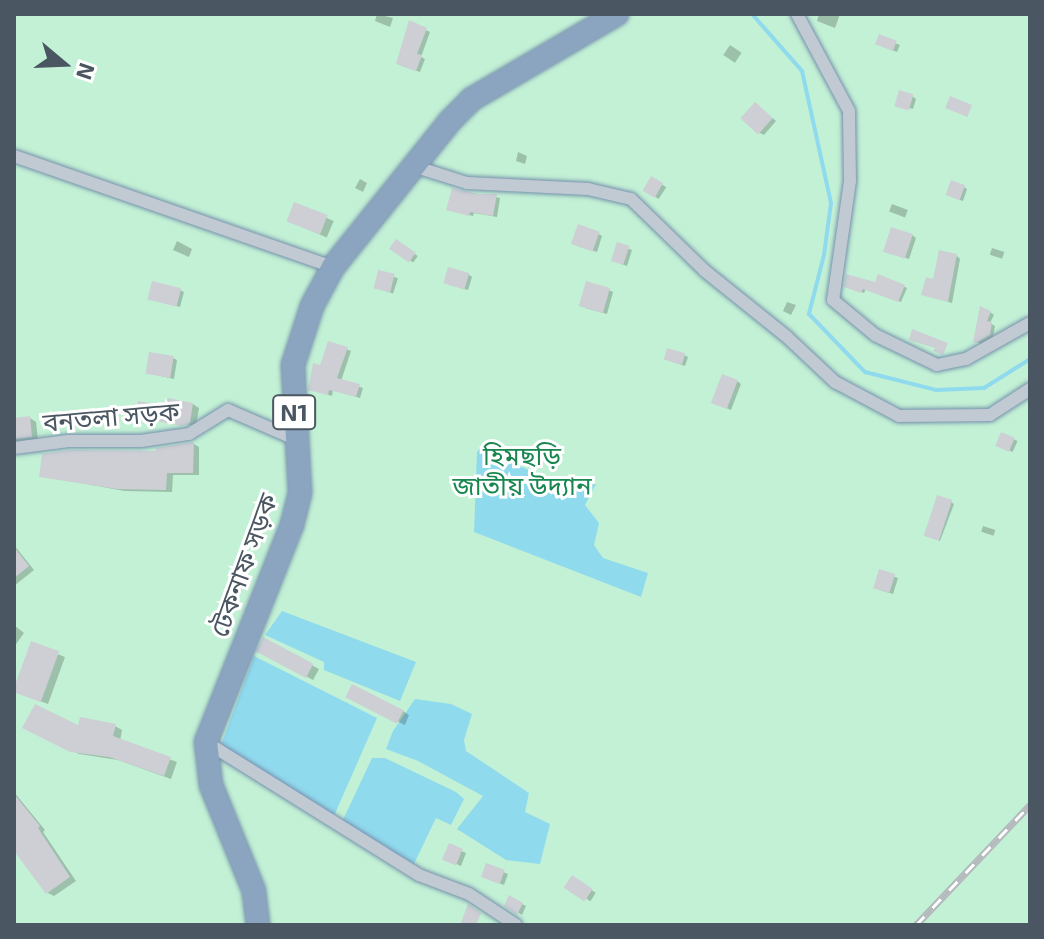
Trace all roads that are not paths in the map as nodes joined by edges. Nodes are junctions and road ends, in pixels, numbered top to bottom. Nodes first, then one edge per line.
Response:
1 (617, 14) edge
2 (797, 14) edge
3 (14, 156) edge
4 (413, 166) junction
5 (333, 267) junction
6 (1030, 323) edge
7 (1030, 389) edge
8 (295, 439) junction
9 (14, 448) edge
10 (206, 742) junction
11 (258, 925) edge
12 (516, 925) edge

1 - 4 highway, টেকনাফ সড়ক / N1
2 - 6 street
3 - 5 street
4 - 5 highway, টেকনাফ সড়ক / N1
4 - 7 street
5 - 8 highway, টেকনাফ সড়ক / N1
8 - 9 street, বনতলা সড়ক
8 - 10 highway, টেকনাফ সড়ক / N1
10 - 11 highway, টেকনাফ সড়ক / N1
10 - 12 street

